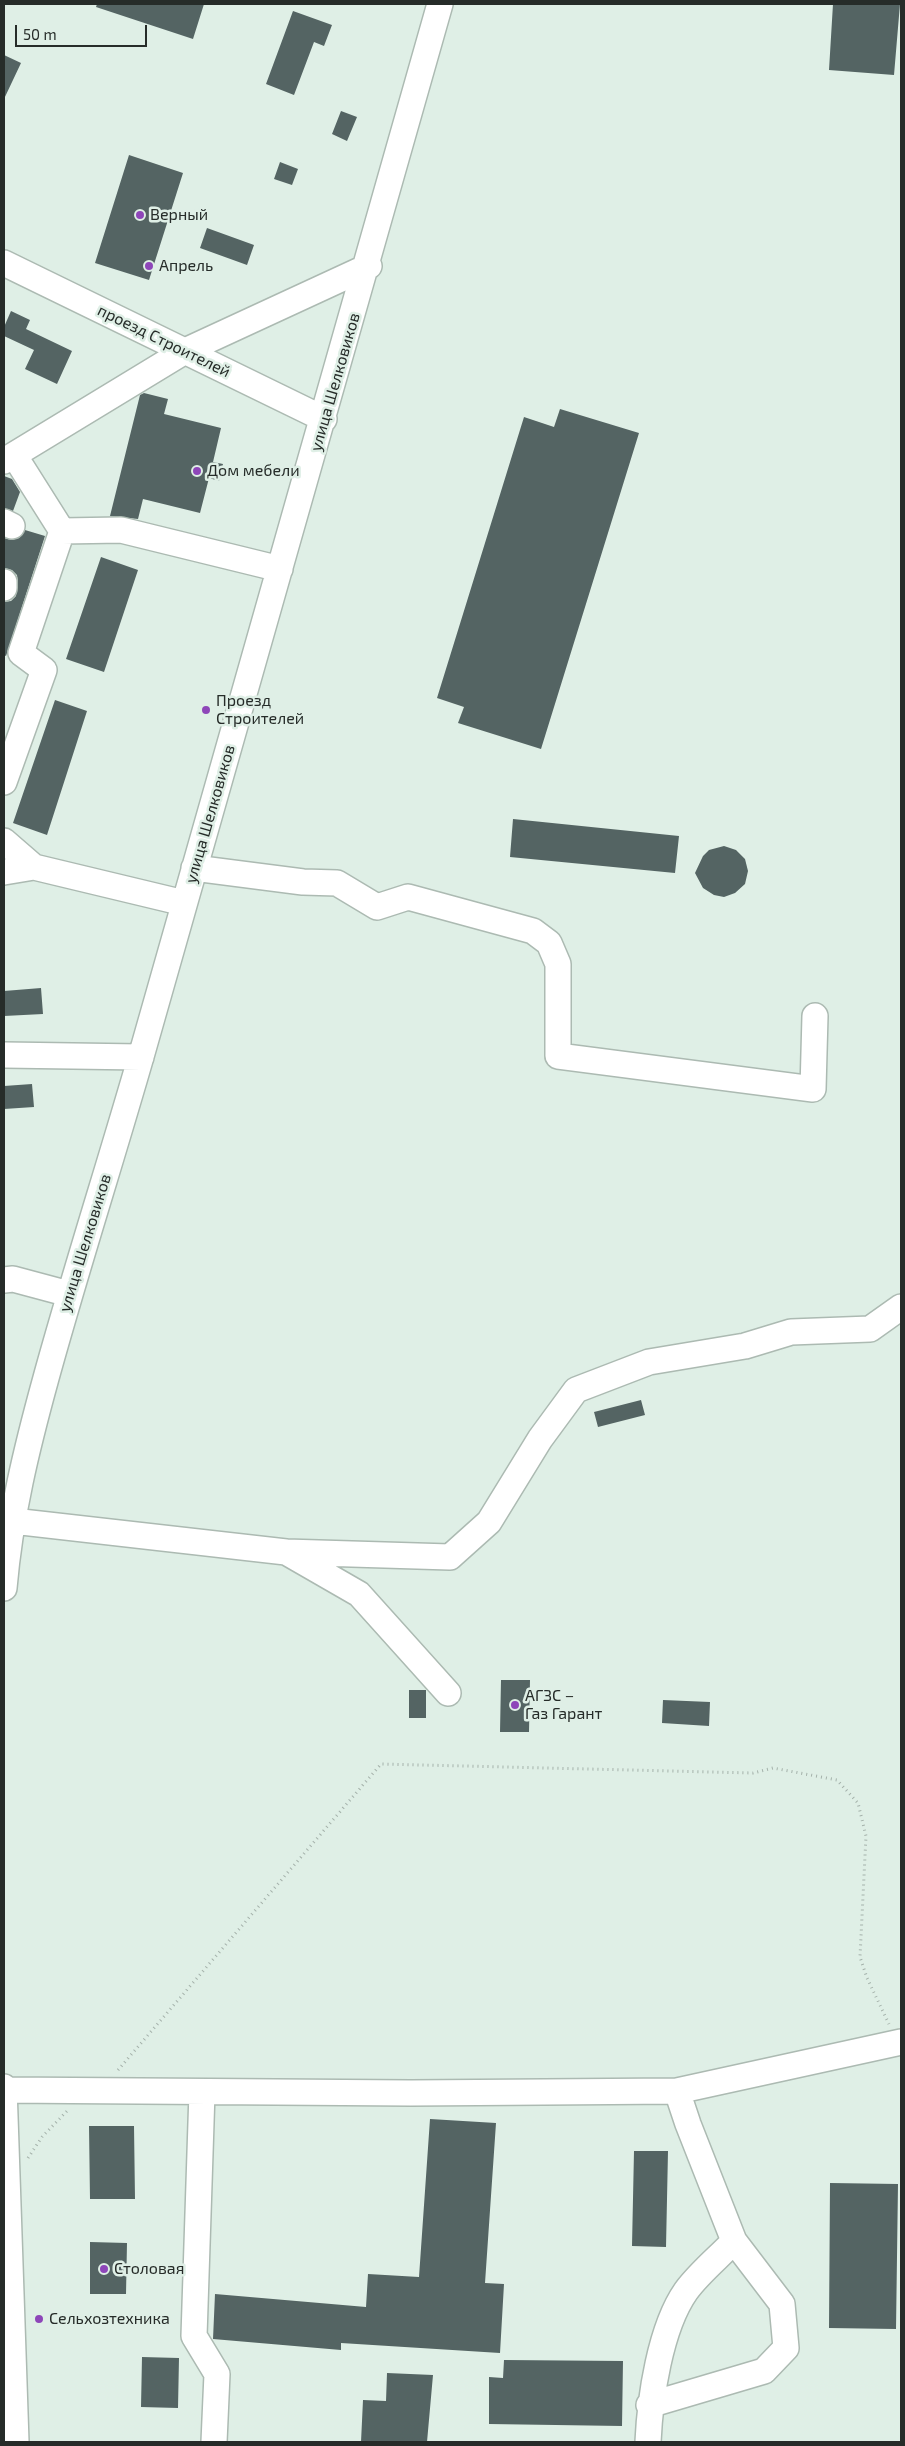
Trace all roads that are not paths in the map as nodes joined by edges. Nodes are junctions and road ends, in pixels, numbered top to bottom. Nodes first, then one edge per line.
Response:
1 (440, 4) edge
2 (4, 263) edge
3 (369, 266) junction
4 (185, 351) junction
5 (324, 419) junction
6 (9, 458) edge
7 (62, 532) junction
8 (280, 569) junction
9 (4, 582) edge
10 (4, 588) edge
11 (4, 782) edge
12 (4, 841) edge
13 (34, 867) junction
14 (194, 868) junction
15 (4, 872) edge
16 (184, 903) junction
17 (815, 1016) dead end
18 (4, 1055) edge
19 (141, 1057) junction
20 (4, 1280) edge
21 (69, 1294) junction
22 (901, 1307) edge
23 (8, 1520) edge
24 (286, 1552) junction
25 (4, 1588) edge
26 (448, 1693) dead end
27 (900, 2043) edge
28 (4, 2088) edge
29 (677, 2091) junction
30 (202, 2092) junction
31 (734, 2241) junction
32 (7, 2288) edge
33 (9, 2390) edge
34 (649, 2406) junction
35 (16, 2442) edge
36 (214, 2442) edge
37 (648, 2442) edge

1 - 3 street, улица Шелковиков
2 - 4 street, проезд Строителей
3 - 4 street
3 - 5 street, улица Шелковиков
4 - 5 street, проезд Строителей
4 - 6 street
5 - 8 street, улица Шелковиков
6 - 7 street
7 - 8 street
7 - 11 street
8 - 14 street, улица Шелковиков
9 - 10 street
12 - 13 street
13 - 15 street, улица Шелковиков
13 - 16 street, улица Шелковиков
14 - 16 street, улица Шелковиков
14 - 17 street
16 - 19 street, улица Шелковиков
18 - 19 street
19 - 21 street, улица Шелковиков
20 - 21 street
21 - 23 street, улица Шелковиков
22 - 24 street
23 - 24 street
23 - 25 street, улица Шелковиков
24 - 26 street
27 - 29 street
28 - 30 street
28 - 32 street
29 - 30 street
29 - 31 street
30 - 36 street
31 - 34 street
31 - 34 street
32 - 33 street
33 - 35 street
34 - 37 street

